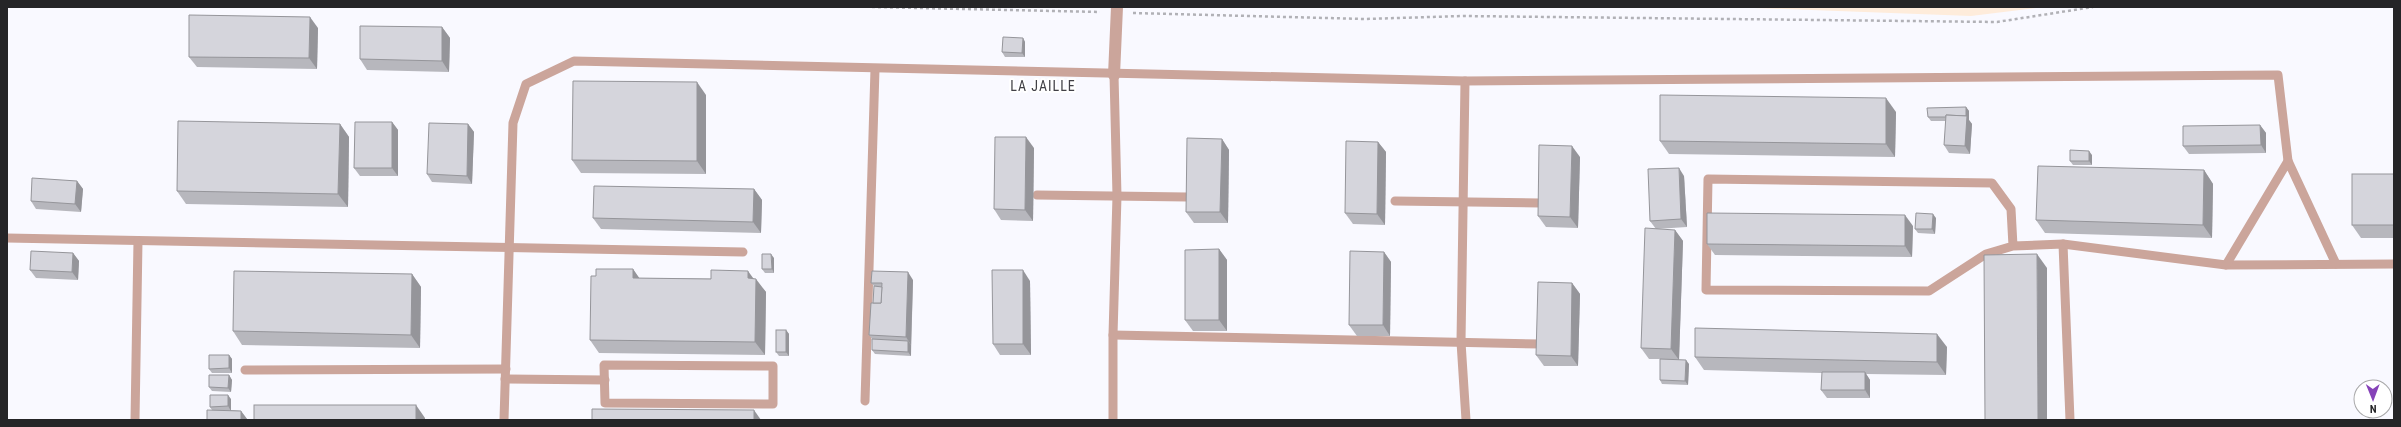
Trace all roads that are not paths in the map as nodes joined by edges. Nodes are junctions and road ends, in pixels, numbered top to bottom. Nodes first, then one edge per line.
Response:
1 (1117, 10) edge
2 (875, 69) junction
3 (1114, 75) junction
4 (1465, 81) junction
5 (2288, 161) junction
6 (1037, 194) dead end
7 (1117, 196) junction
8 (1187, 197) edge
9 (1395, 201) dead end
10 (1463, 202) junction
11 (1540, 203) edge
12 (7, 238) edge
13 (138, 241) junction
14 (2063, 244) junction
15 (509, 246) junction
16 (2013, 246) junction
17 (742, 252) dead end
18 (2336, 264) junction
19 (2394, 264) edge
20 (2226, 265) junction
21 (1113, 335) junction
22 (1461, 342) junction
23 (1541, 344) edge
24 (506, 369) junction
25 (245, 370) dead end
26 (505, 379) junction
27 (605, 380) junction
28 (865, 401) dead end
29 (135, 420) edge
30 (504, 420) edge
31 (1114, 420) edge
32 (1466, 420) edge
33 (2070, 420) edge

1 - 3 street
2 - 3 lane
2 - 15 lane
2 - 28 lane
3 - 4 lane
3 - 7 lane
4 - 5 lane
4 - 10 lane
5 - 18 lane
5 - 20 lane
6 - 7 lane
7 - 8 lane
7 - 21 lane
9 - 10 lane
10 - 11 lane
10 - 22 lane
12 - 13 lane
13 - 15 lane
13 - 29 lane
14 - 16 lane
14 - 20 lane
14 - 33 lane
15 - 17 lane
15 - 24 lane
16 - 16 lane
18 - 19 lane
18 - 20 lane
21 - 22 lane
21 - 31 lane
22 - 23 lane
22 - 32 lane
24 - 25 lane
24 - 26 lane
26 - 27 lane
26 - 30 lane
27 - 27 lane

